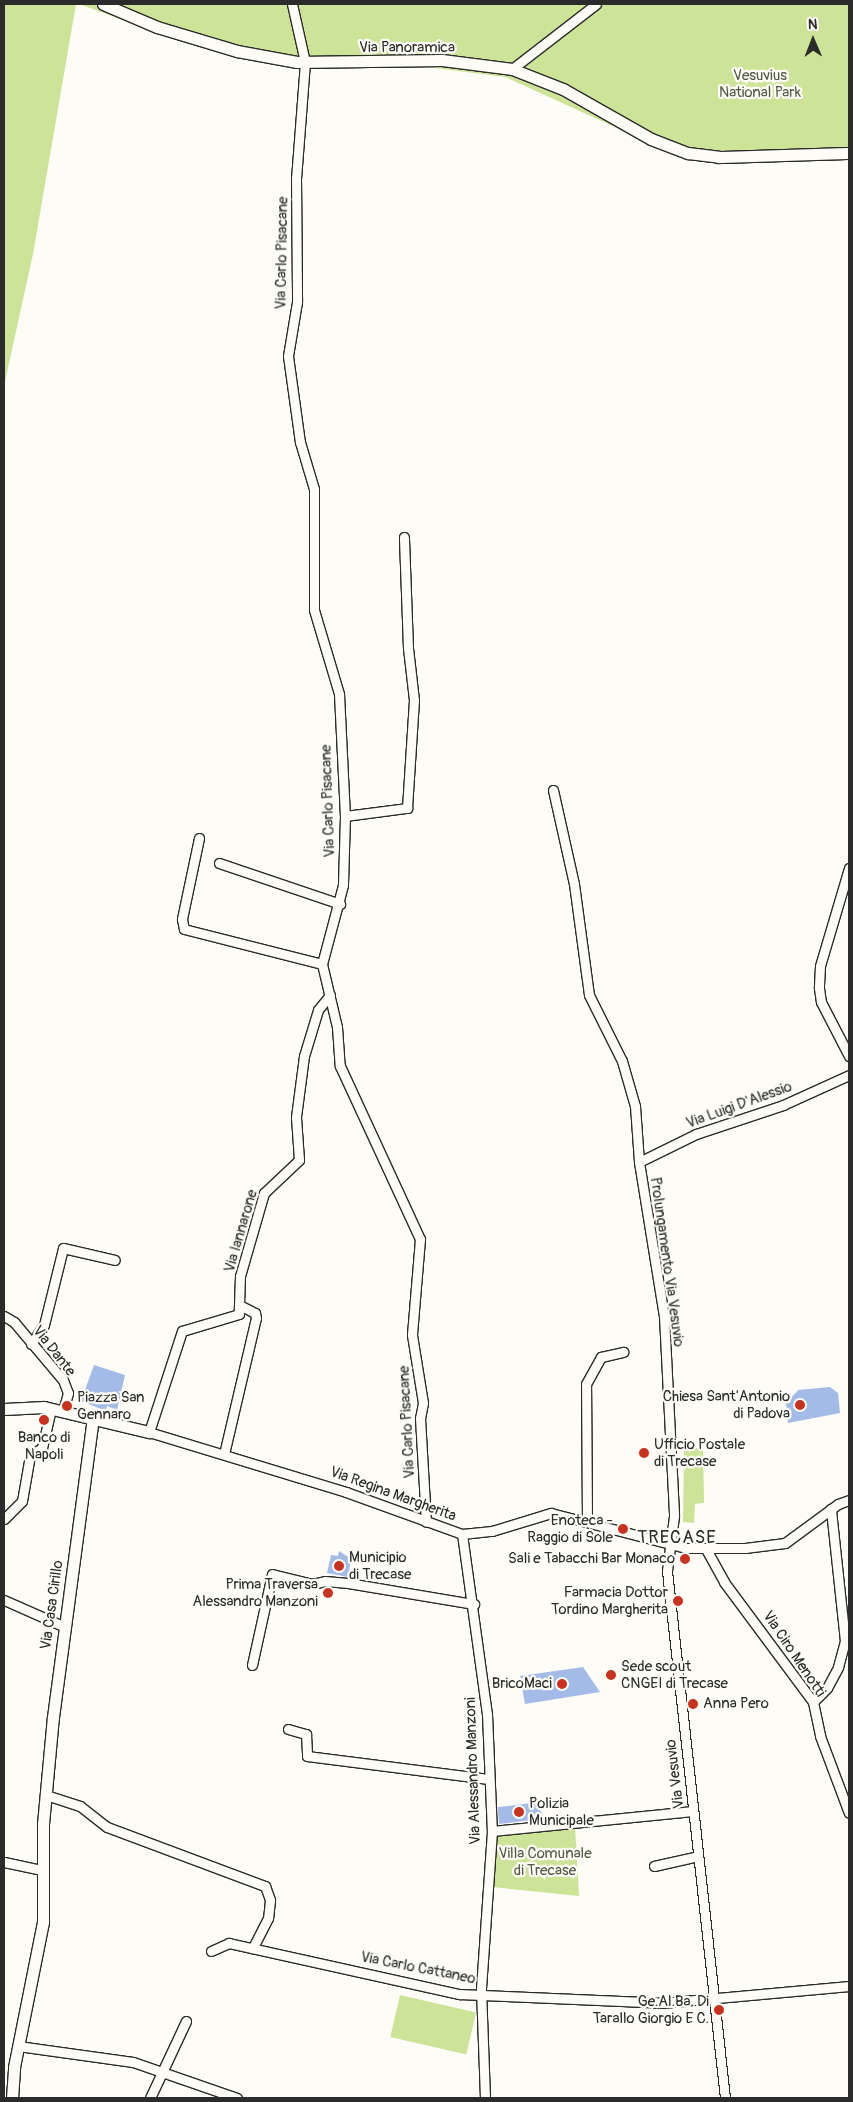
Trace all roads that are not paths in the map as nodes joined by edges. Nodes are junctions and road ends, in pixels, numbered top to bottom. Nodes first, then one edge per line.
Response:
1 (103, 4) edge
2 (292, 4) edge
3 (596, 4) edge
4 (305, 62) junction
5 (512, 69) junction
6 (849, 153) edge
7 (404, 538) dead end
8 (552, 790) dead end
9 (345, 816) junction
10 (198, 838) dead end
11 (219, 863) dead end
12 (849, 868) edge
13 (340, 904) junction
14 (322, 964) junction
15 (330, 995) junction
16 (849, 1056) edge
17 (849, 1075) edge
18 (639, 1162) junction
19 (115, 1260) dead end
20 (241, 1306) junction
21 (4, 1316) edge
22 (31, 1344) junction
23 (623, 1352) dead end
24 (4, 1409) edge
25 (51, 1410) junction
26 (63, 1411) junction
27 (93, 1419) junction
28 (149, 1432) junction
29 (224, 1454) junction
30 (849, 1500) edge
31 (831, 1509) junction
32 (4, 1519) edge
33 (587, 1521) junction
34 (426, 1522) junction
35 (462, 1534) junction
36 (672, 1545) junction
37 (706, 1549) junction
38 (4, 1600) edge
39 (474, 1604) junction
40 (63, 1626) junction
41 (252, 1665) dead end
42 (813, 1702) junction
43 (288, 1730) dead end
44 (489, 1779) junction
45 (46, 1795) junction
46 (693, 1811) junction
47 (849, 1813) edge
48 (492, 1831) junction
49 (698, 1856) junction
50 (4, 1862) edge
51 (654, 1866) dead end
52 (42, 1870) junction
53 (253, 1948) junction
54 (211, 1952) dead end
55 (849, 1986) edge
56 (481, 1995) junction
57 (713, 1999) junction
58 (186, 2021) dead end
59 (18, 2046) junction
60 (161, 2072) junction
61 (12, 2098) edge
62 (150, 2098) edge
63 (237, 2098) edge
64 (485, 2098) edge
65 (725, 2098) edge

1 - 4 street, Via Panoramica
2 - 4 street
3 - 5 street
4 - 5 street, Via Panoramica
4 - 9 street, Via Carlo Pisacane
5 - 6 street, Via Panoramica
7 - 9 street
8 - 18 street, Prolungamento Via Vesuvio
9 - 13 street, Via Carlo Pisacane
10 - 14 street
11 - 13 street
12 - 16 street
13 - 14 street, Via Carlo Pisacane
14 - 15 street, Via Carlo Pisacane
15 - 20 street, Via Iannarone
15 - 34 street, Via Carlo Pisacane
17 - 18 street, Via Luigi D'Alessio
18 - 36 street, Prolungamento Via Vesuvio
19 - 22 street
20 - 28 street
20 - 29 street
21 - 22 street, Via Dante
22 - 26 street, Via Dante
23 - 33 street
24 - 25 street, Via Regina Margherita
25 - 26 street, Via Regina Margherita
25 - 32 street
26 - 27 street, Via Regina Margherita
27 - 28 street, Via Regina Margherita
27 - 40 street, Via Casa Cirillo
28 - 29 street, Via Regina Margherita
29 - 34 street, Via Regina Margherita
30 - 31 street, Via Regina Margherita
31 - 37 street, Via Regina Margherita
31 - 42 street
33 - 35 street, Via Regina Margherita
33 - 36 street, Via Regina Margherita
34 - 35 street, Via Regina Margherita
35 - 39 street, Via Alessandro Manzoni
36 - 37 street, Via Regina Margherita
36 - 46 street, Via Vesuvio
37 - 42 street, Via Ciro Menotti
38 - 40 street
39 - 41 street
39 - 44 street, Via Alessandro Manzoni
40 - 45 street, Via Casa Cirillo
42 - 47 street, Via Ciro Menotti
43 - 44 street
44 - 48 street, Via Alessandro Manzoni
45 - 52 street, Via Casa Cirillo
45 - 53 street
46 - 48 street
46 - 49 street, Via Vesuvio
48 - 56 street, Via Alessandro Manzoni
49 - 51 street
49 - 57 street, Via Vesuvio
50 - 52 street
52 - 59 street, Via Casa Cirillo
53 - 54 street, Via Carlo Cattaneo
53 - 56 street, Via Carlo Cattaneo
55 - 57 street
56 - 57 street, Via Carlo Cattaneo
56 - 64 street, Via Alessandro Manzoni
57 - 65 street, Via Vesuvio
58 - 60 street
59 - 60 street
59 - 61 street, Via Casa Cirillo
60 - 62 street
60 - 63 street

